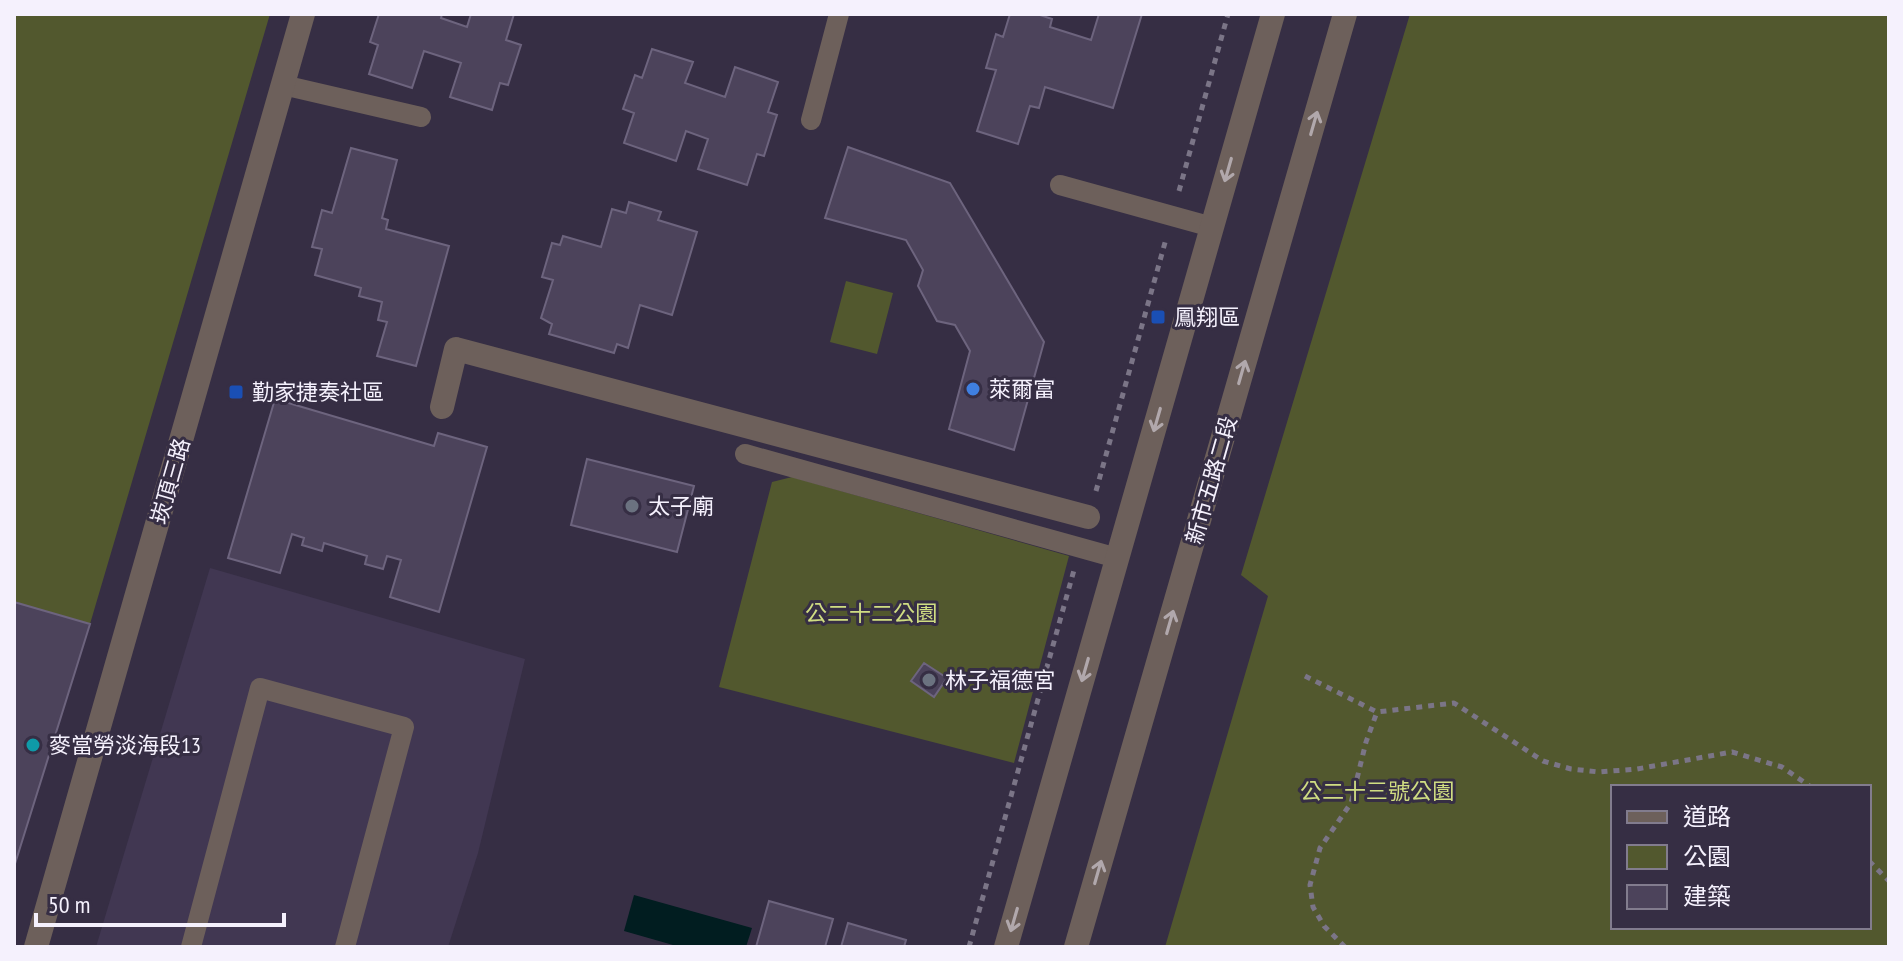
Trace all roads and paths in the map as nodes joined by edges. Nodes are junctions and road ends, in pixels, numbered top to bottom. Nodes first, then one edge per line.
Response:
1 (303, 14) edge
2 (839, 14) edge
3 (1228, 14) edge
4 (1273, 14) edge
5 (1345, 14) edge
6 (283, 85) junction
7 (421, 117) dead end
8 (811, 120) dead end
9 (1060, 185) dead end
10 (1172, 215) junction
11 (1212, 227) junction
12 (442, 407) dead end
13 (745, 454) dead end
14 (1088, 517) joint
15 (1117, 558) junction
16 (1076, 563) dead end
17 (1305, 676) dead end
18 (1377, 712) junction
19 (1808, 785) edge
20 (1871, 863) edge
21 (1889, 881) edge
22 (194, 946) edge
23 (36, 947) edge
24 (345, 947) edge
25 (969, 947) edge
26 (1006, 947) edge
27 (1076, 947) edge
28 (1345, 947) edge

1 - 6 street, 崁頂三路
2 - 8 lane
3 - 10 path
4 -> 11 street
27 -> 5 street, 新市五路二段
6 - 7 lane
6 - 23 street, 崁頂三路
9 - 10 lane
10 - 11 lane
10 - 14 path
11 -> 15 street
12 - 14 street
13 - 15 lane
15 -> 26 street
16 - 25 path
17 - 18 path
18 - 19 path
18 - 28 path
20 - 21 path
22 - 24 lane

